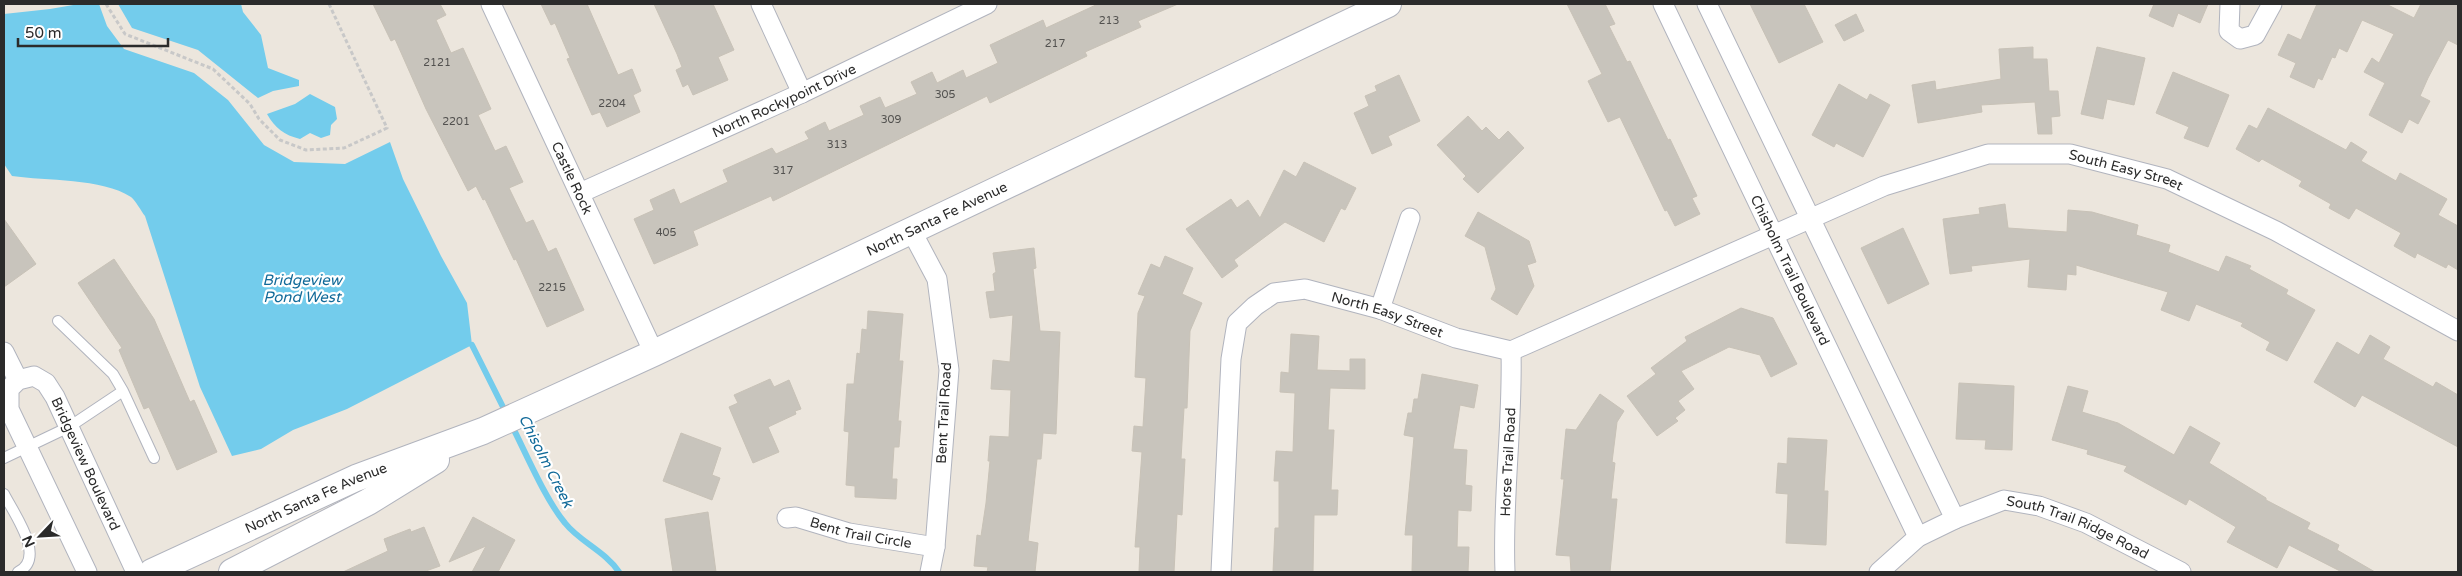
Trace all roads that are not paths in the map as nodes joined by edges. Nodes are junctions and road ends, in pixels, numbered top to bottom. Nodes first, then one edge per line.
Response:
1 (491, 4) edge
2 (761, 4) edge
3 (986, 4) edge
4 (1663, 4) edge
5 (1707, 4) edge
6 (2230, 4) edge
7 (2272, 4) edge
8 (1377, 6) edge
9 (802, 93) junction
10 (580, 193) junction
11 (1410, 218) dead end
12 (1810, 219) junction
13 (911, 230) junction
14 (1772, 236) junction
15 (1380, 309) junction
16 (58, 321) dead end
17 (2458, 331) edge
18 (1511, 351) junction
19 (4, 352) edge
20 (654, 353) junction
21 (18, 380) junction
22 (123, 391) junction
23 (69, 427) junction
24 (484, 431) junction
25 (26, 447) junction
26 (4, 458) edge
27 (154, 458) dead end
28 (4, 494) edge
29 (787, 518) dead end
30 (1955, 519) junction
31 (1918, 537) junction
32 (935, 547) junction
33 (18, 572) edge
34 (87, 572) edge
35 (136, 572) edge
36 (152, 572) edge
37 (232, 572) edge
38 (930, 572) edge
39 (1221, 572) edge
40 (1505, 572) edge
41 (1879, 572) edge
42 (2181, 572) edge

1 - 10 street, Castle Rock
2 - 9 street
3 - 9 street, North Rockypoint Drive
4 - 14 street, Chisholm Trail Boulevard
5 - 12 street
6 - 7 street
8 - 13 main road, North Santa Fe Avenue
9 - 10 street, North Rockypoint Drive
10 - 20 street, Castle Rock
11 - 15 street
12 - 14 street, South Easy Street
12 - 17 street, South Easy Street
12 - 30 street
13 - 20 main road, North Santa Fe Avenue
13 - 32 street, Bent Trail Road
14 - 18 street
14 - 31 street, Chisholm Trail Boulevard
15 - 18 street, North Easy Street
15 - 39 street, North Easy Street
16 - 22 lane
18 - 40 street, Horse Trail Road
19 - 21 street
20 - 24 main road, North Santa Fe Avenue
21 - 23 street, Bridgeview Boulevard
21 - 25 street
22 - 23 lane
22 - 27 lane
23 - 25 lane
23 - 35 street, Bridgeview Boulevard
24 - 36 main road, North Santa Fe Avenue
24 - 37 main road, North Santa Fe Avenue
25 - 26 lane
25 - 34 street
28 - 33 lane
29 - 32 street, Bent Trail Circle
30 - 31 street, South Trail Ridge Road
30 - 42 street, South Trail Ridge Road
31 - 41 street, South Trail Ridge Road
32 - 38 street, Bent Trail Road

